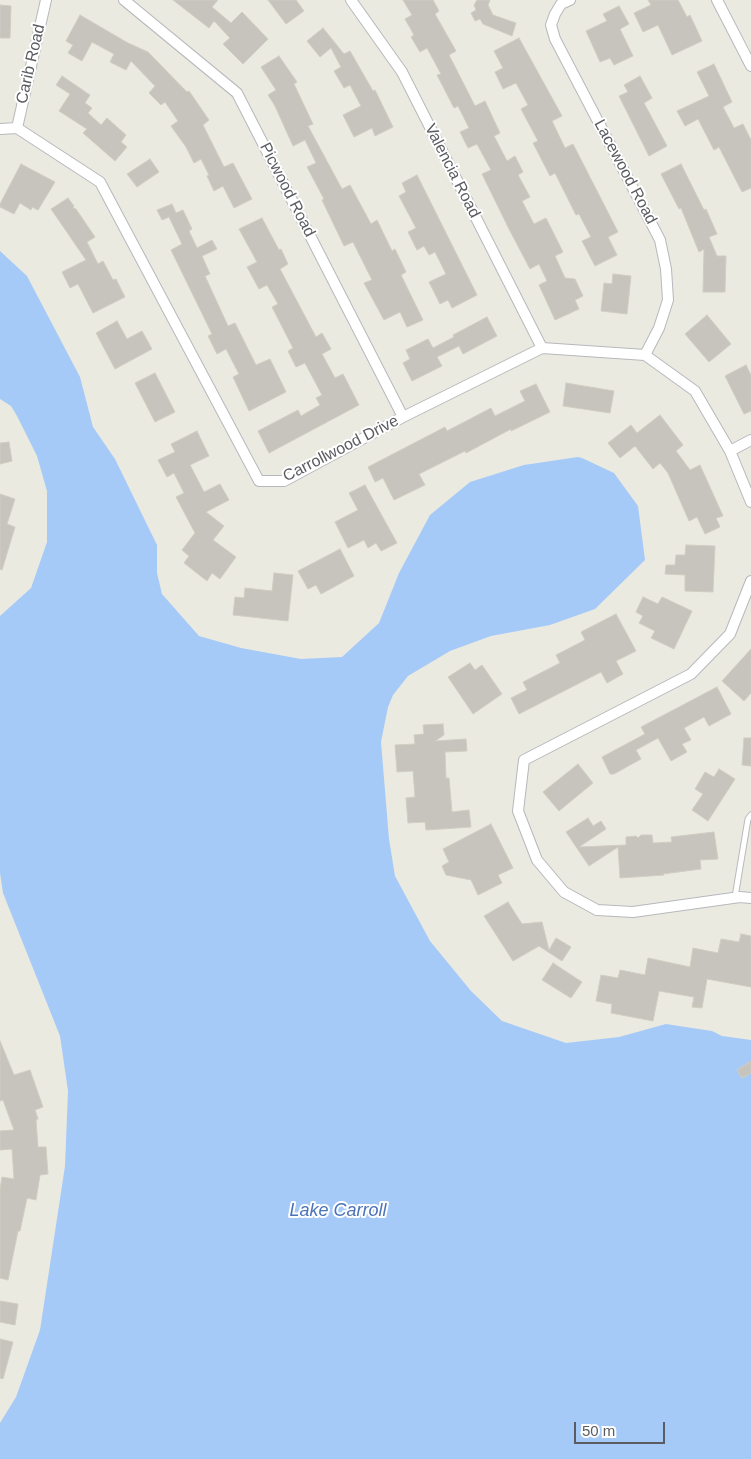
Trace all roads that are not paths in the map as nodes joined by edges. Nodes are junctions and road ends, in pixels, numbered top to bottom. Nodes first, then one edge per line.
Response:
1 (46, 0) edge
2 (124, 0) edge
3 (351, 0) edge
4 (570, 0) edge
5 (717, 0) edge
6 (751, 66) edge
7 (17, 128) junction
8 (0, 129) edge
9 (542, 348) junction
10 (645, 354) junction
11 (403, 417) junction
12 (751, 440) edge
13 (730, 451) junction
14 (751, 502) edge
15 (751, 581) edge
16 (751, 815) edge
17 (735, 898) junction
18 (751, 898) edge

1 - 7 street, Carib Road
2 - 11 street, Picwood Road
3 - 9 street, Valencia Road
4 - 10 street, Lacewood Road
5 - 6 street
7 - 8 street
7 - 11 street, Carrollwood Drive
9 - 10 street, Carrollwood Drive
9 - 11 street, Carrollwood Drive
10 - 13 street
12 - 13 street
13 - 14 street
15 - 17 street
16 - 17 lane
17 - 18 street

